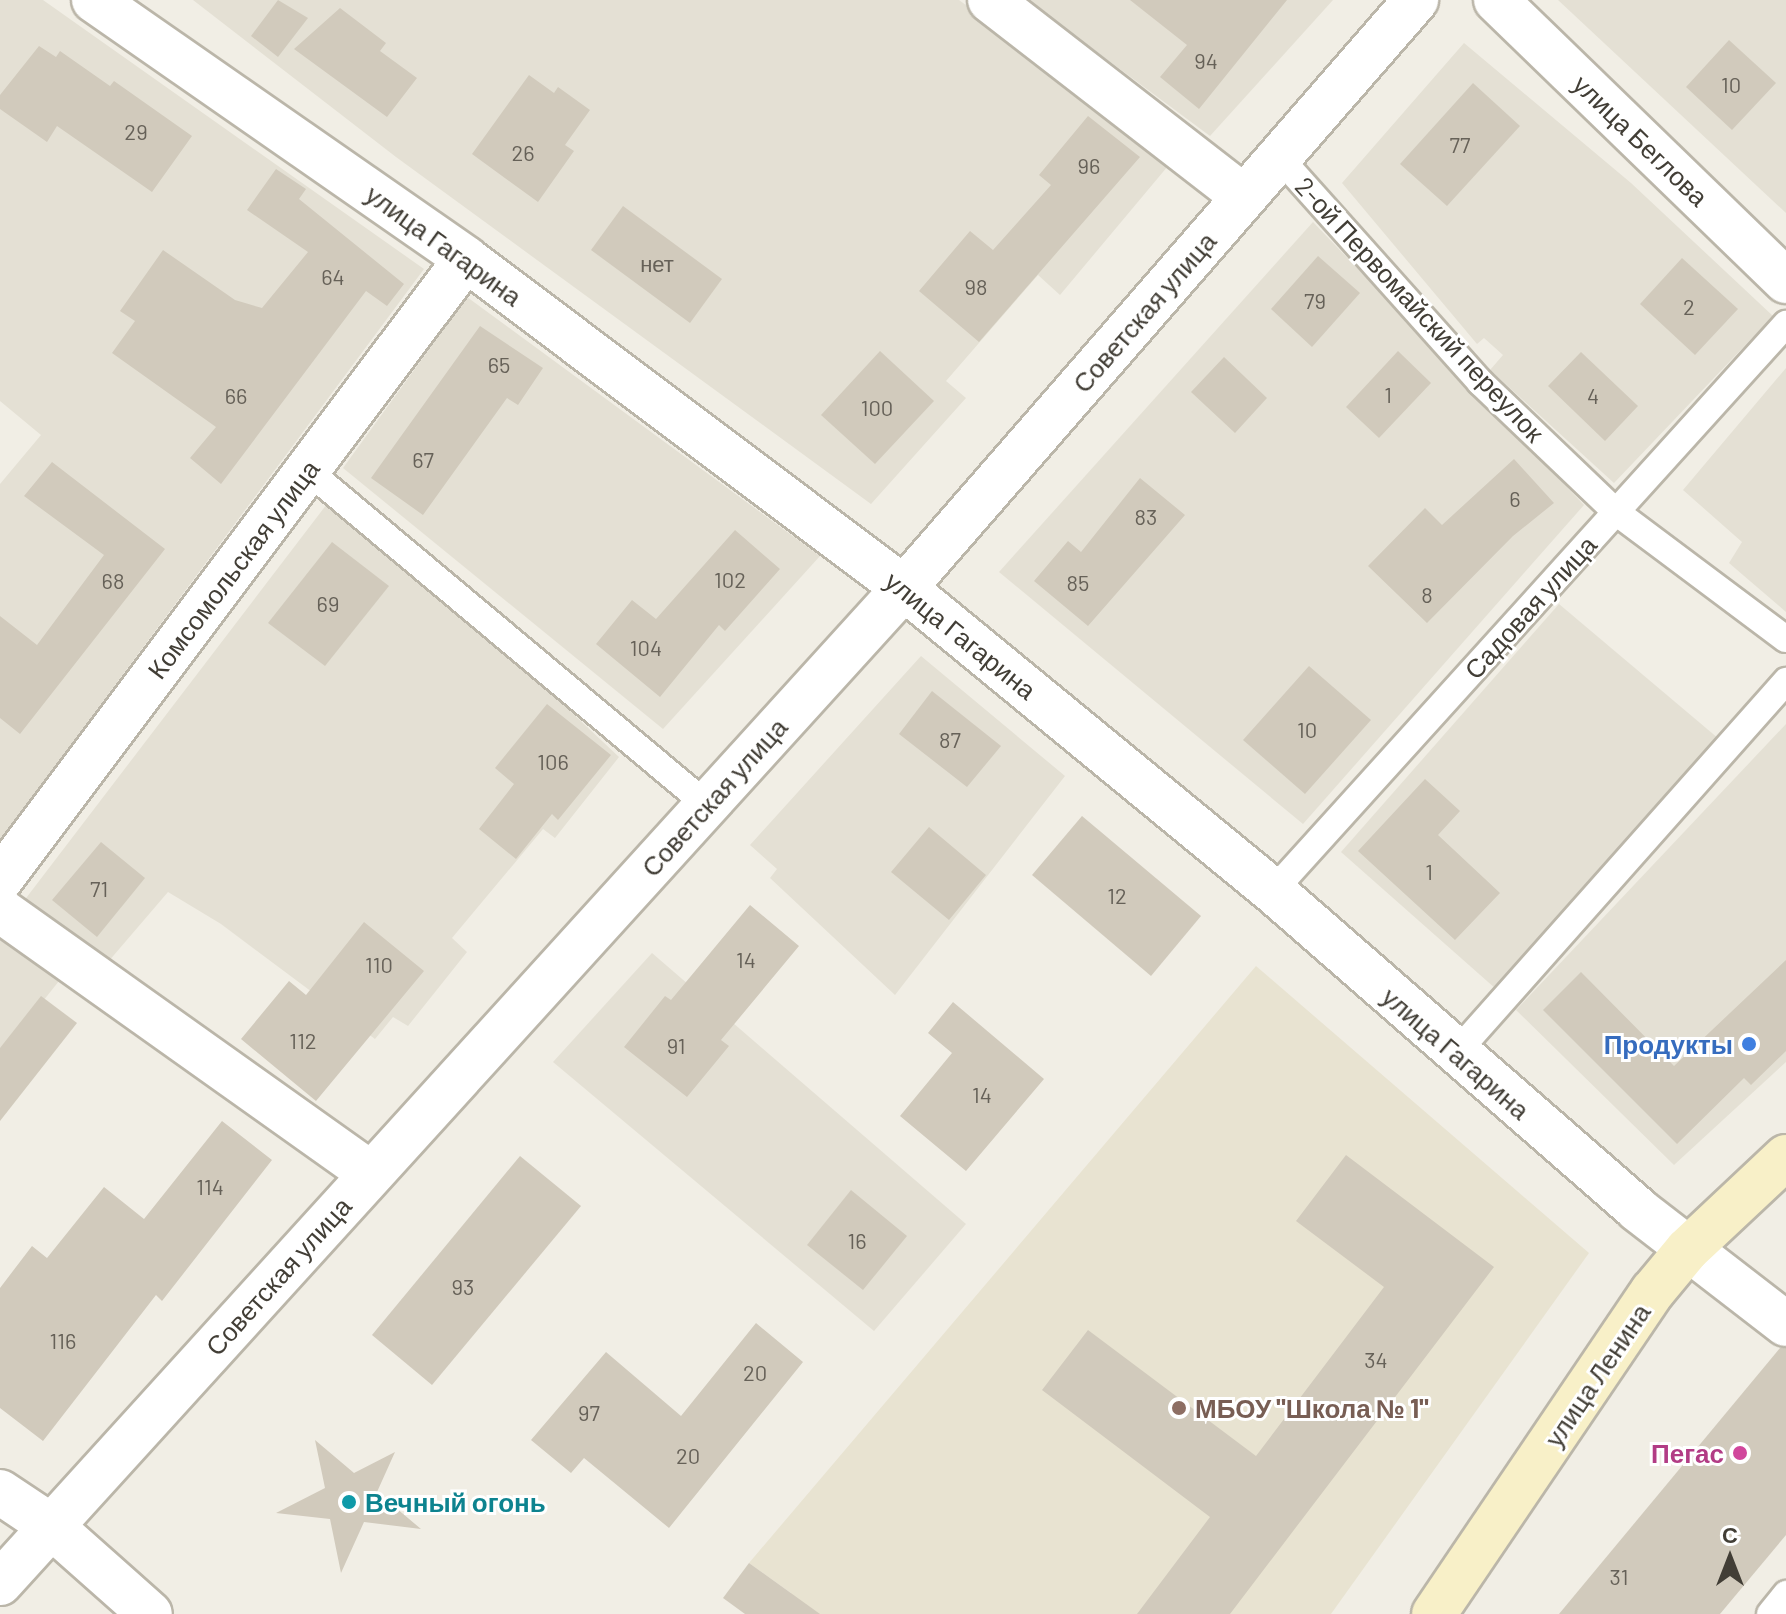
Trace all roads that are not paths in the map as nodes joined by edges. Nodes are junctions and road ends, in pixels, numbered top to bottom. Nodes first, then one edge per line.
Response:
1 (94, 0) edge
2 (990, 0) edge
3 (1416, 0) edge
4 (1496, 0) edge
5 (1279, 157) junction
6 (1244, 197) junction
7 (466, 259) junction
8 (1786, 281) edge
9 (1786, 324) edge
10 (307, 470) junction
11 (1616, 512) junction
12 (904, 588) junction
13 (1786, 639) edge
14 (1786, 681) edge
15 (707, 805) junction
16 (0, 880) edge
17 (1273, 891) junction
18 (0, 910) edge
19 (1455, 1054) junction
20 (1786, 1157) edge
21 (371, 1174) junction
22 (1687, 1250) junction
23 (1786, 1324) edge
24 (0, 1492) edge
25 (51, 1526) junction
26 (0, 1583) edge
27 (1786, 1594) edge
28 (150, 1614) edge
29 (1434, 1614) edge
30 (1770, 1614) edge

1 - 7 street, улица Гагарина
2 - 6 street
3 - 5 street, Советская улица
4 - 8 street, улица Беглова
5 - 6 street, Советская улица
5 - 11 lane, 2-ой Первомайский переулок
6 - 12 street, Советская улица
7 - 10 street, Комсомольская улица
7 - 12 street, улица Гагарина
9 - 11 lane, Садовая улица
10 - 15 lane
10 - 16 street, Комсомольская улица
11 - 13 lane, 2-ой Первомайский переулок
11 - 17 lane, Садовая улица
12 - 15 street, Советская улица
12 - 17 street, улица Гагарина
14 - 19 lane
15 - 21 street, Советская улица
17 - 19 street, улица Гагарина
18 - 21 street
19 - 22 street, улица Гагарина
20 - 22 main road, улица Ленина
21 - 25 street, Советская улица
22 - 23 street, улица Гагарина
22 - 29 main road, улица Ленина
24 - 25 street
25 - 26 street, Советская улица
25 - 28 street
27 - 30 lane

